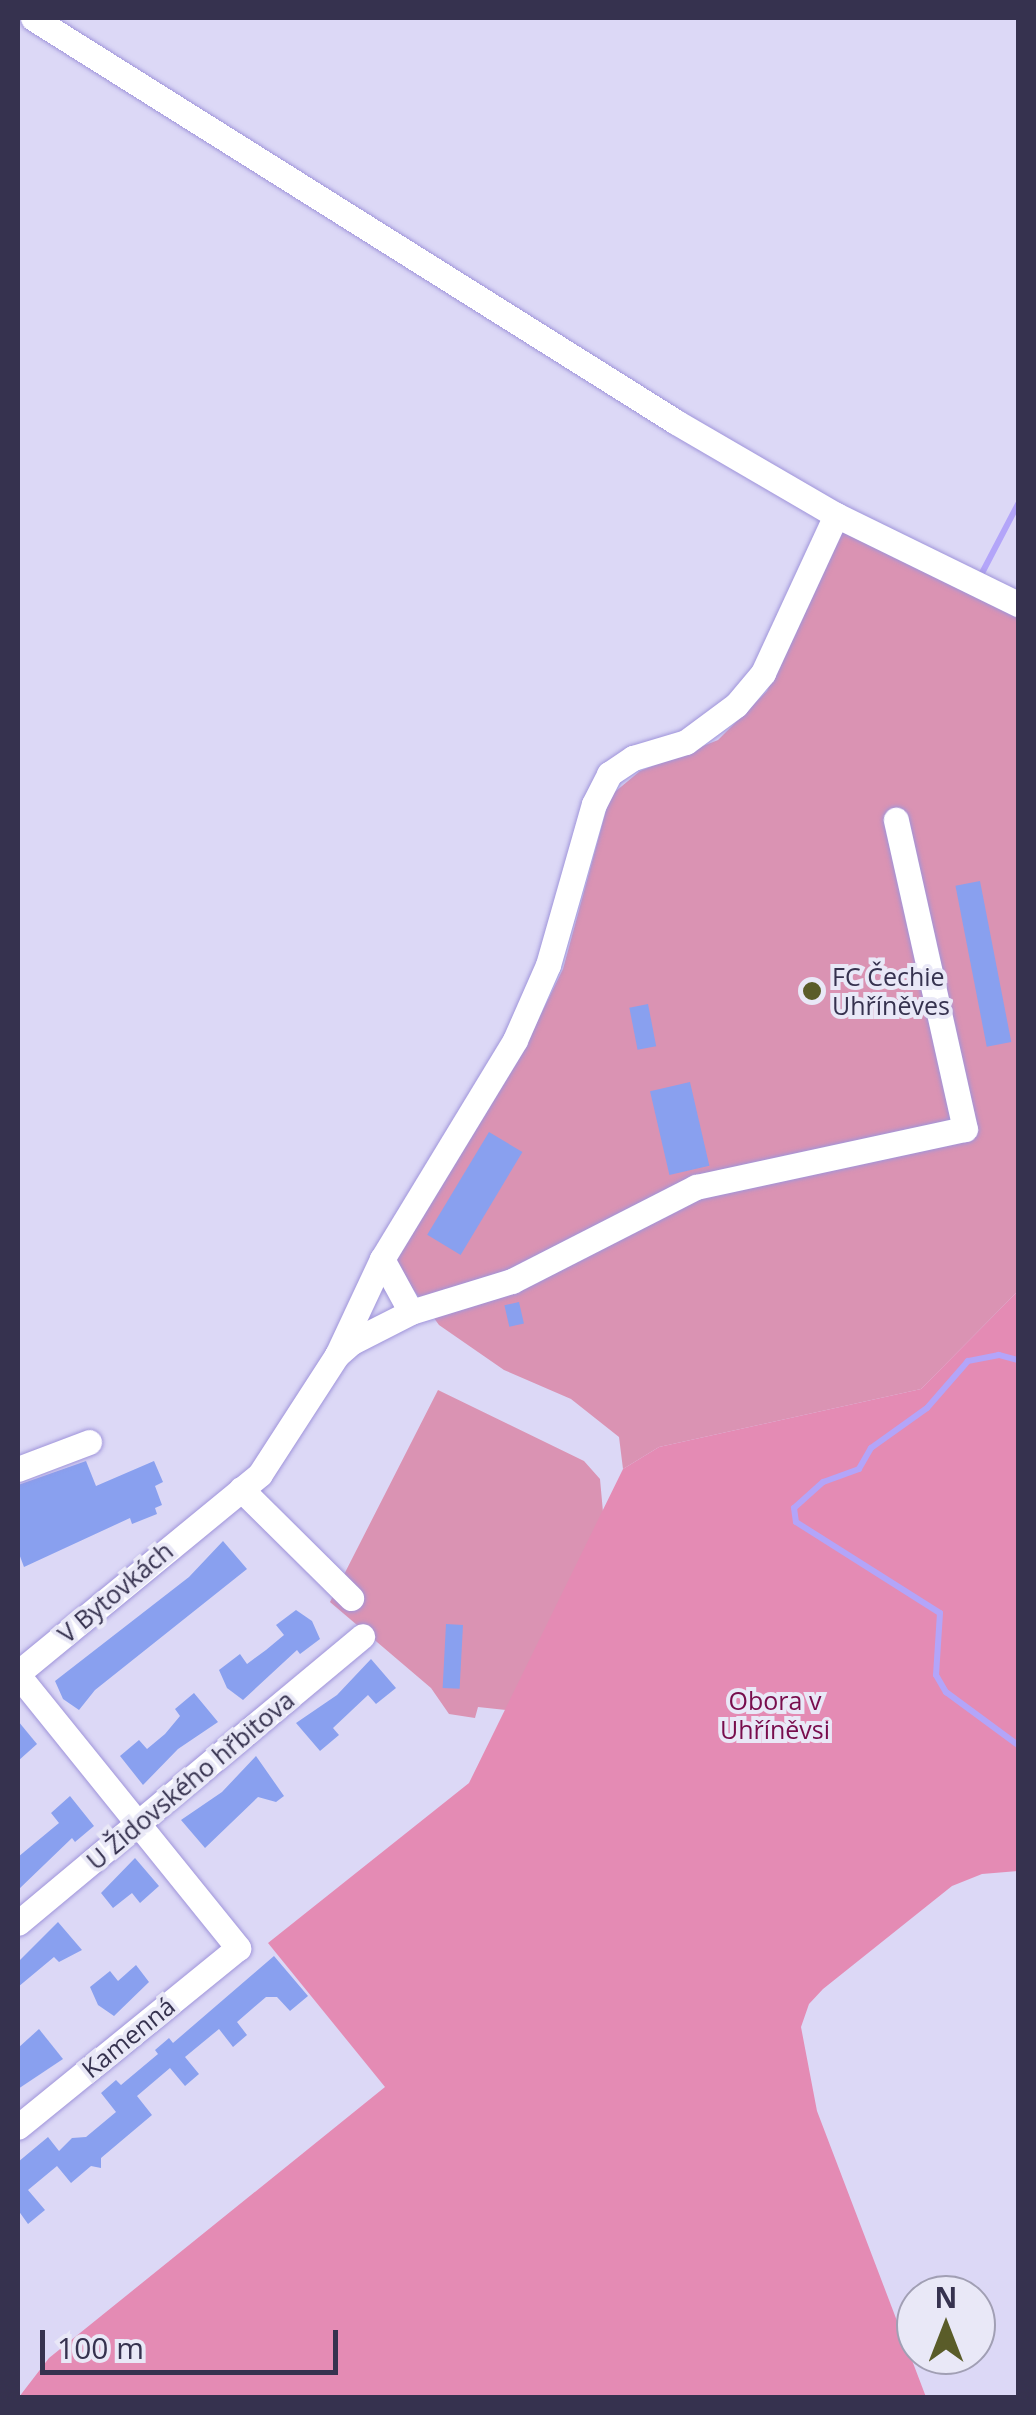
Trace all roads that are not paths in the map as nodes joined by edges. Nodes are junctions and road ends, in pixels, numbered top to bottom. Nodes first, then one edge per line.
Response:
1 (33, 18) edge
2 (836, 515) junction
3 (1018, 604) edge
4 (896, 820) dead end
5 (382, 1259) junction
6 (411, 1312) junction
7 (336, 1355) junction
8 (89, 1442) dead end
9 (18, 1469) edge
10 (241, 1489) junction
11 (351, 1598) dead end
12 (362, 1636) dead end
13 (18, 1674) edge
14 (139, 1823) junction
15 (18, 1923) edge
16 (18, 2127) edge

1 - 2 street
2 - 3 street
2 - 5 street, V Bytovkách
4 - 6 street
5 - 6 street
5 - 7 street, V Bytovkách
6 - 7 street
7 - 10 street, V Bytovkách
8 - 9 street
10 - 11 street
10 - 13 street, V Bytovkách
12 - 14 street, U Židovského hřbitova
13 - 14 street
14 - 15 street, U Židovského hřbitova
14 - 16 street, Kamenná

